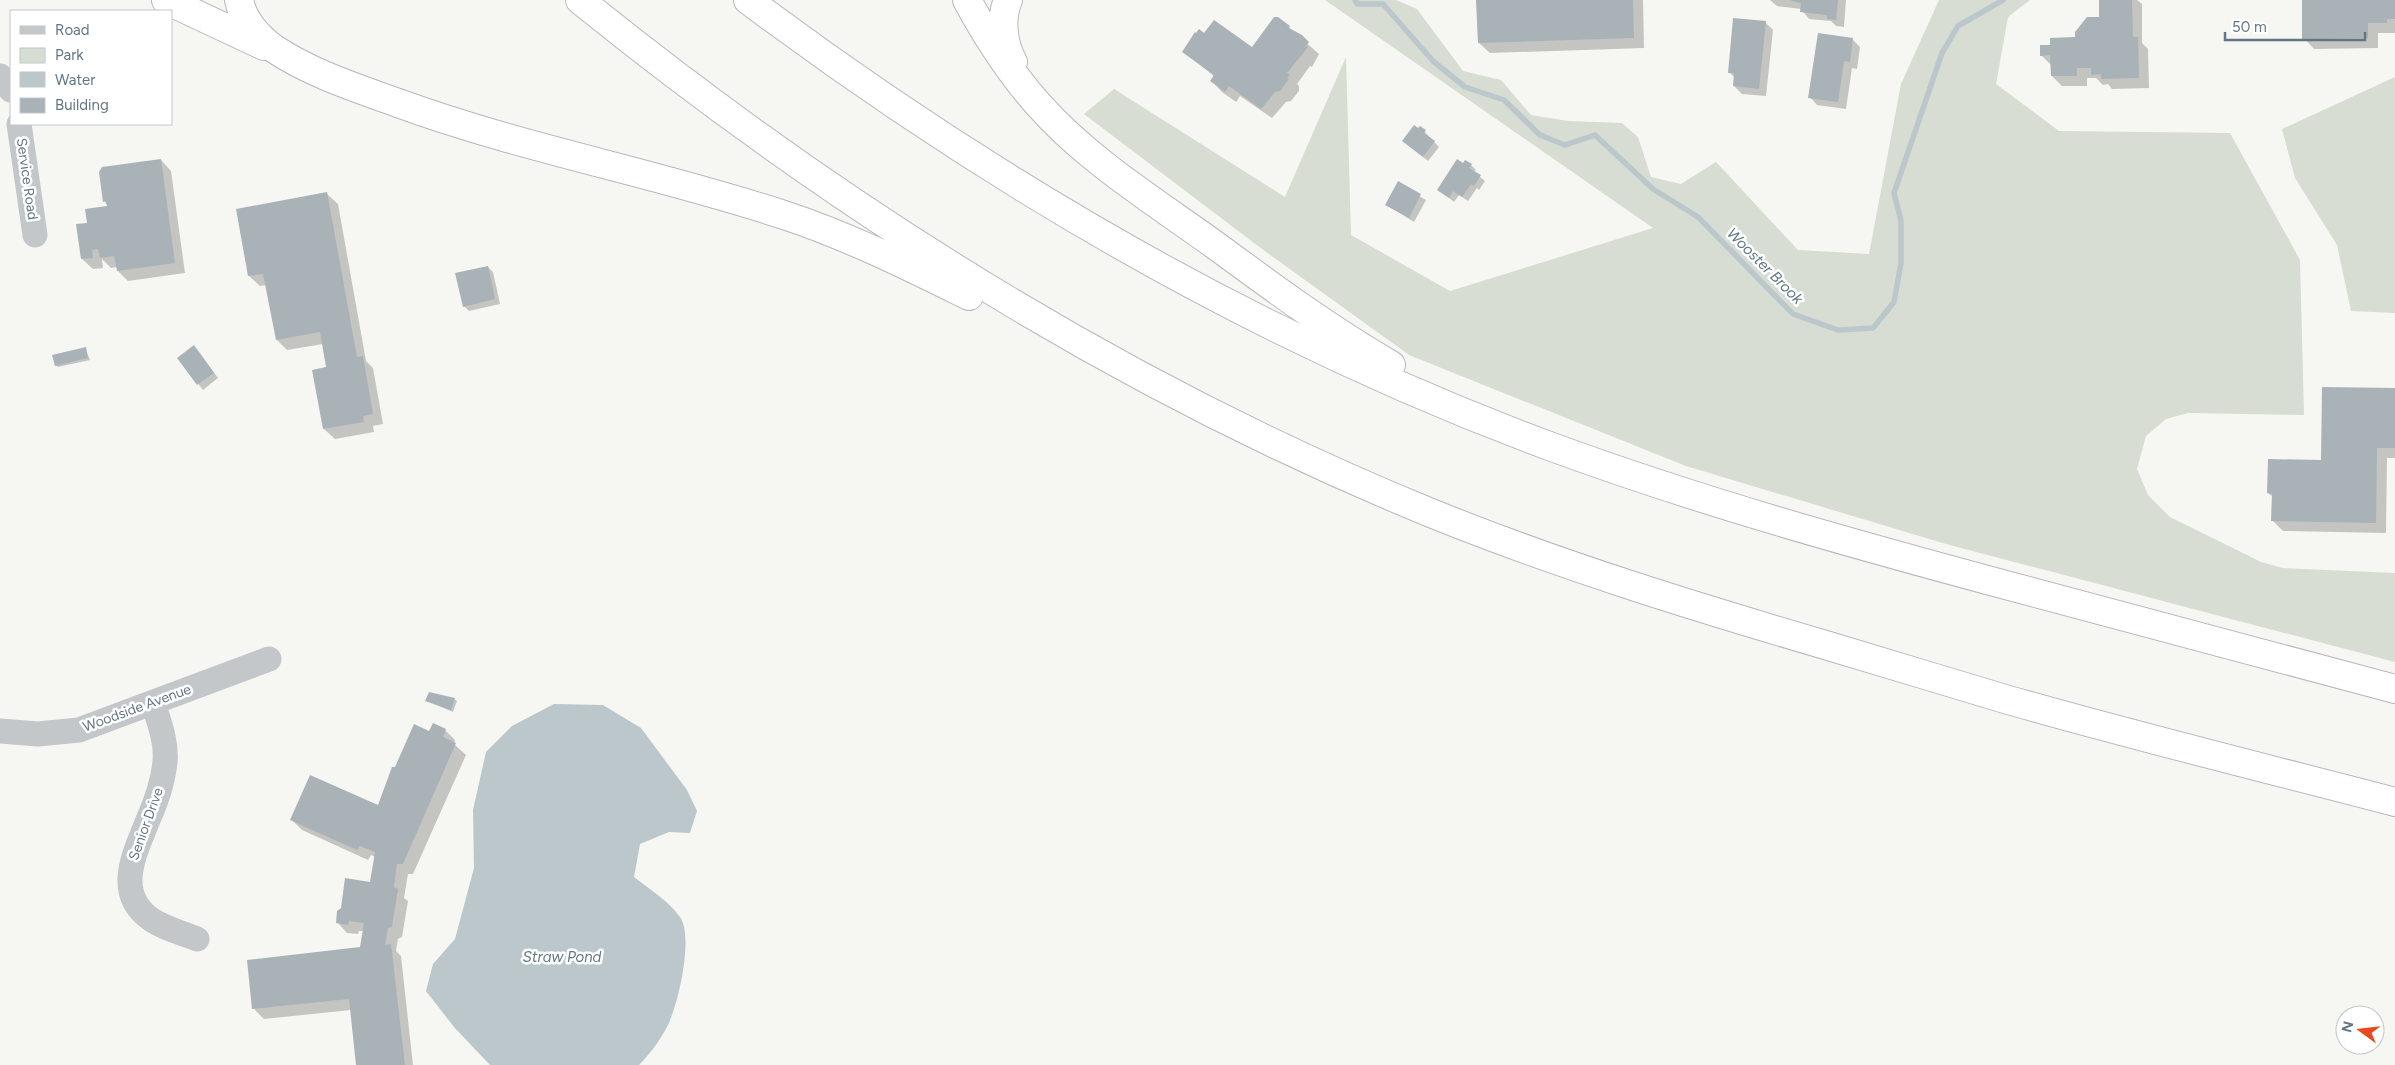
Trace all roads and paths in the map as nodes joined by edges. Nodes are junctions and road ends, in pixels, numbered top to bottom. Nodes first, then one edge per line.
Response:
1 (166, 0) edge
2 (239, 0) edge
3 (580, 0) edge
4 (748, 0) edge
5 (967, 0) edge
6 (1008, 0) edge
7 (290, 58) junction
8 (0, 76) edge
9 (10, 89) edge
10 (1038, 104) junction
11 (19, 125) edge
12 (35, 235) dead end
13 (1200, 408) junction
14 (1547, 446) junction
15 (269, 659) dead end
16 (2395, 689) edge
17 (153, 703) junction
18 (0, 731) edge
19 (2395, 802) edge
20 (198, 938) dead end

1 - 7 highway
2 - 7 highway
3 - 13 highway
4 - 14 highway
5 - 10 highway
6 - 10 highway
7 - 13 highway
8 - 9 street
10 - 14 highway
11 - 12 street, Service Road
13 - 19 highway
14 - 16 highway
15 - 17 street, Woodside Avenue
17 - 18 street, Woodside Avenue
17 - 20 street, Senior Drive

